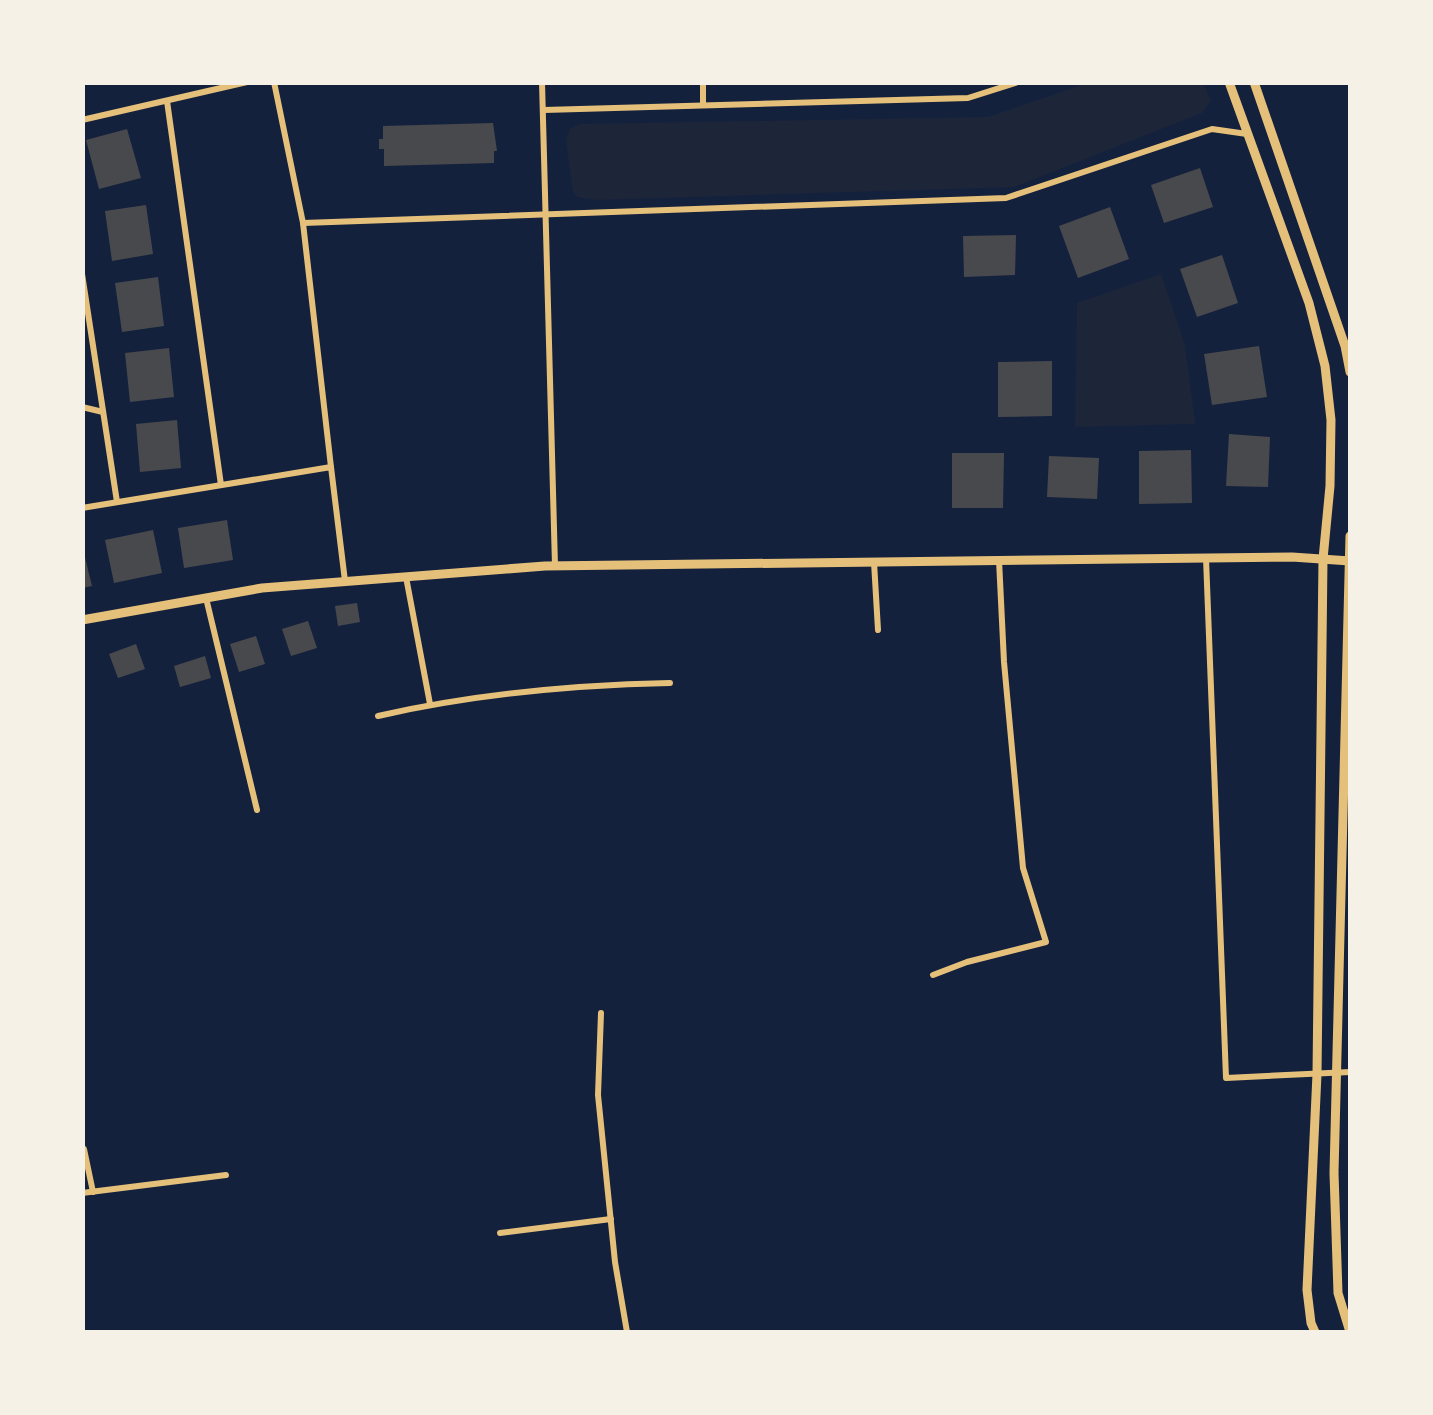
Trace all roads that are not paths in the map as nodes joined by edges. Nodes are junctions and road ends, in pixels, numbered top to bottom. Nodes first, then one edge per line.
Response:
1 (247, 82) edge
2 (274, 82) edge
3 (542, 82) edge
4 (703, 82) edge
5 (1018, 82) edge
6 (1229, 82) edge
7 (1254, 82) edge
8 (167, 100) junction
9 (704, 105) junction
10 (544, 110) junction
11 (82, 120) edge
12 (1247, 134) junction
13 (547, 214) junction
14 (302, 223) junction
15 (82, 274) edge
16 (85, 311) edge
17 (1350, 372) edge
18 (82, 407) edge
19 (103, 412) junction
20 (331, 467) junction
21 (220, 485) junction
22 (117, 502) junction
23 (82, 508) edge
24 (1350, 536) edge
25 (1206, 558) junction
26 (1323, 559) junction
27 (1000, 560) junction
28 (1350, 560) edge
29 (874, 562) junction
30 (556, 566) junction
31 (406, 576) junction
32 (346, 581) junction
33 (206, 598) junction
34 (82, 620) edge
35 (878, 630) dead end
36 (670, 683) dead end
37 (430, 704) junction
38 (378, 716) dead end
39 (257, 810) dead end
40 (933, 975) dead end
41 (601, 1013) dead end
42 (1350, 1072) edge
43 (1338, 1073) junction
44 (1316, 1074) junction
45 (84, 1150) edge
46 (226, 1175) dead end
47 (93, 1192) junction
48 (82, 1193) edge
49 (611, 1219) junction
50 (500, 1233) dead end
51 (1346, 1305) edge
52 (627, 1332) edge
53 (1315, 1332) edge
54 (1350, 1332) edge

1 - 8 street
2 - 14 street
3 - 10 street
4 - 9 street
5 - 9 street
6 - 12 street
7 - 17 street
8 - 11 street
8 - 21 street
9 - 10 street
10 - 13 street
12 - 13 street
12 - 26 street
13 - 14 street
13 - 30 street
14 - 20 street
15 - 16 street
16 - 19 street
18 - 19 street
19 - 22 street
20 - 21 street
20 - 32 street
21 - 22 street
22 - 23 street
24 - 28 street
25 - 26 street
25 - 27 street
25 - 44 street
26 - 28 street
26 - 44 street
27 - 29 street
27 - 40 street
28 - 43 street
29 - 30 street
29 - 35 street
30 - 31 street
31 - 32 street
31 - 37 street
32 - 33 street
33 - 34 street
33 - 39 street
36 - 37 street
37 - 38 street
41 - 49 street
42 - 43 street
43 - 44 street
43 - 51 street
44 - 53 street
45 - 47 street
46 - 47 street
47 - 48 street
49 - 50 street
49 - 52 street
51 - 54 street

